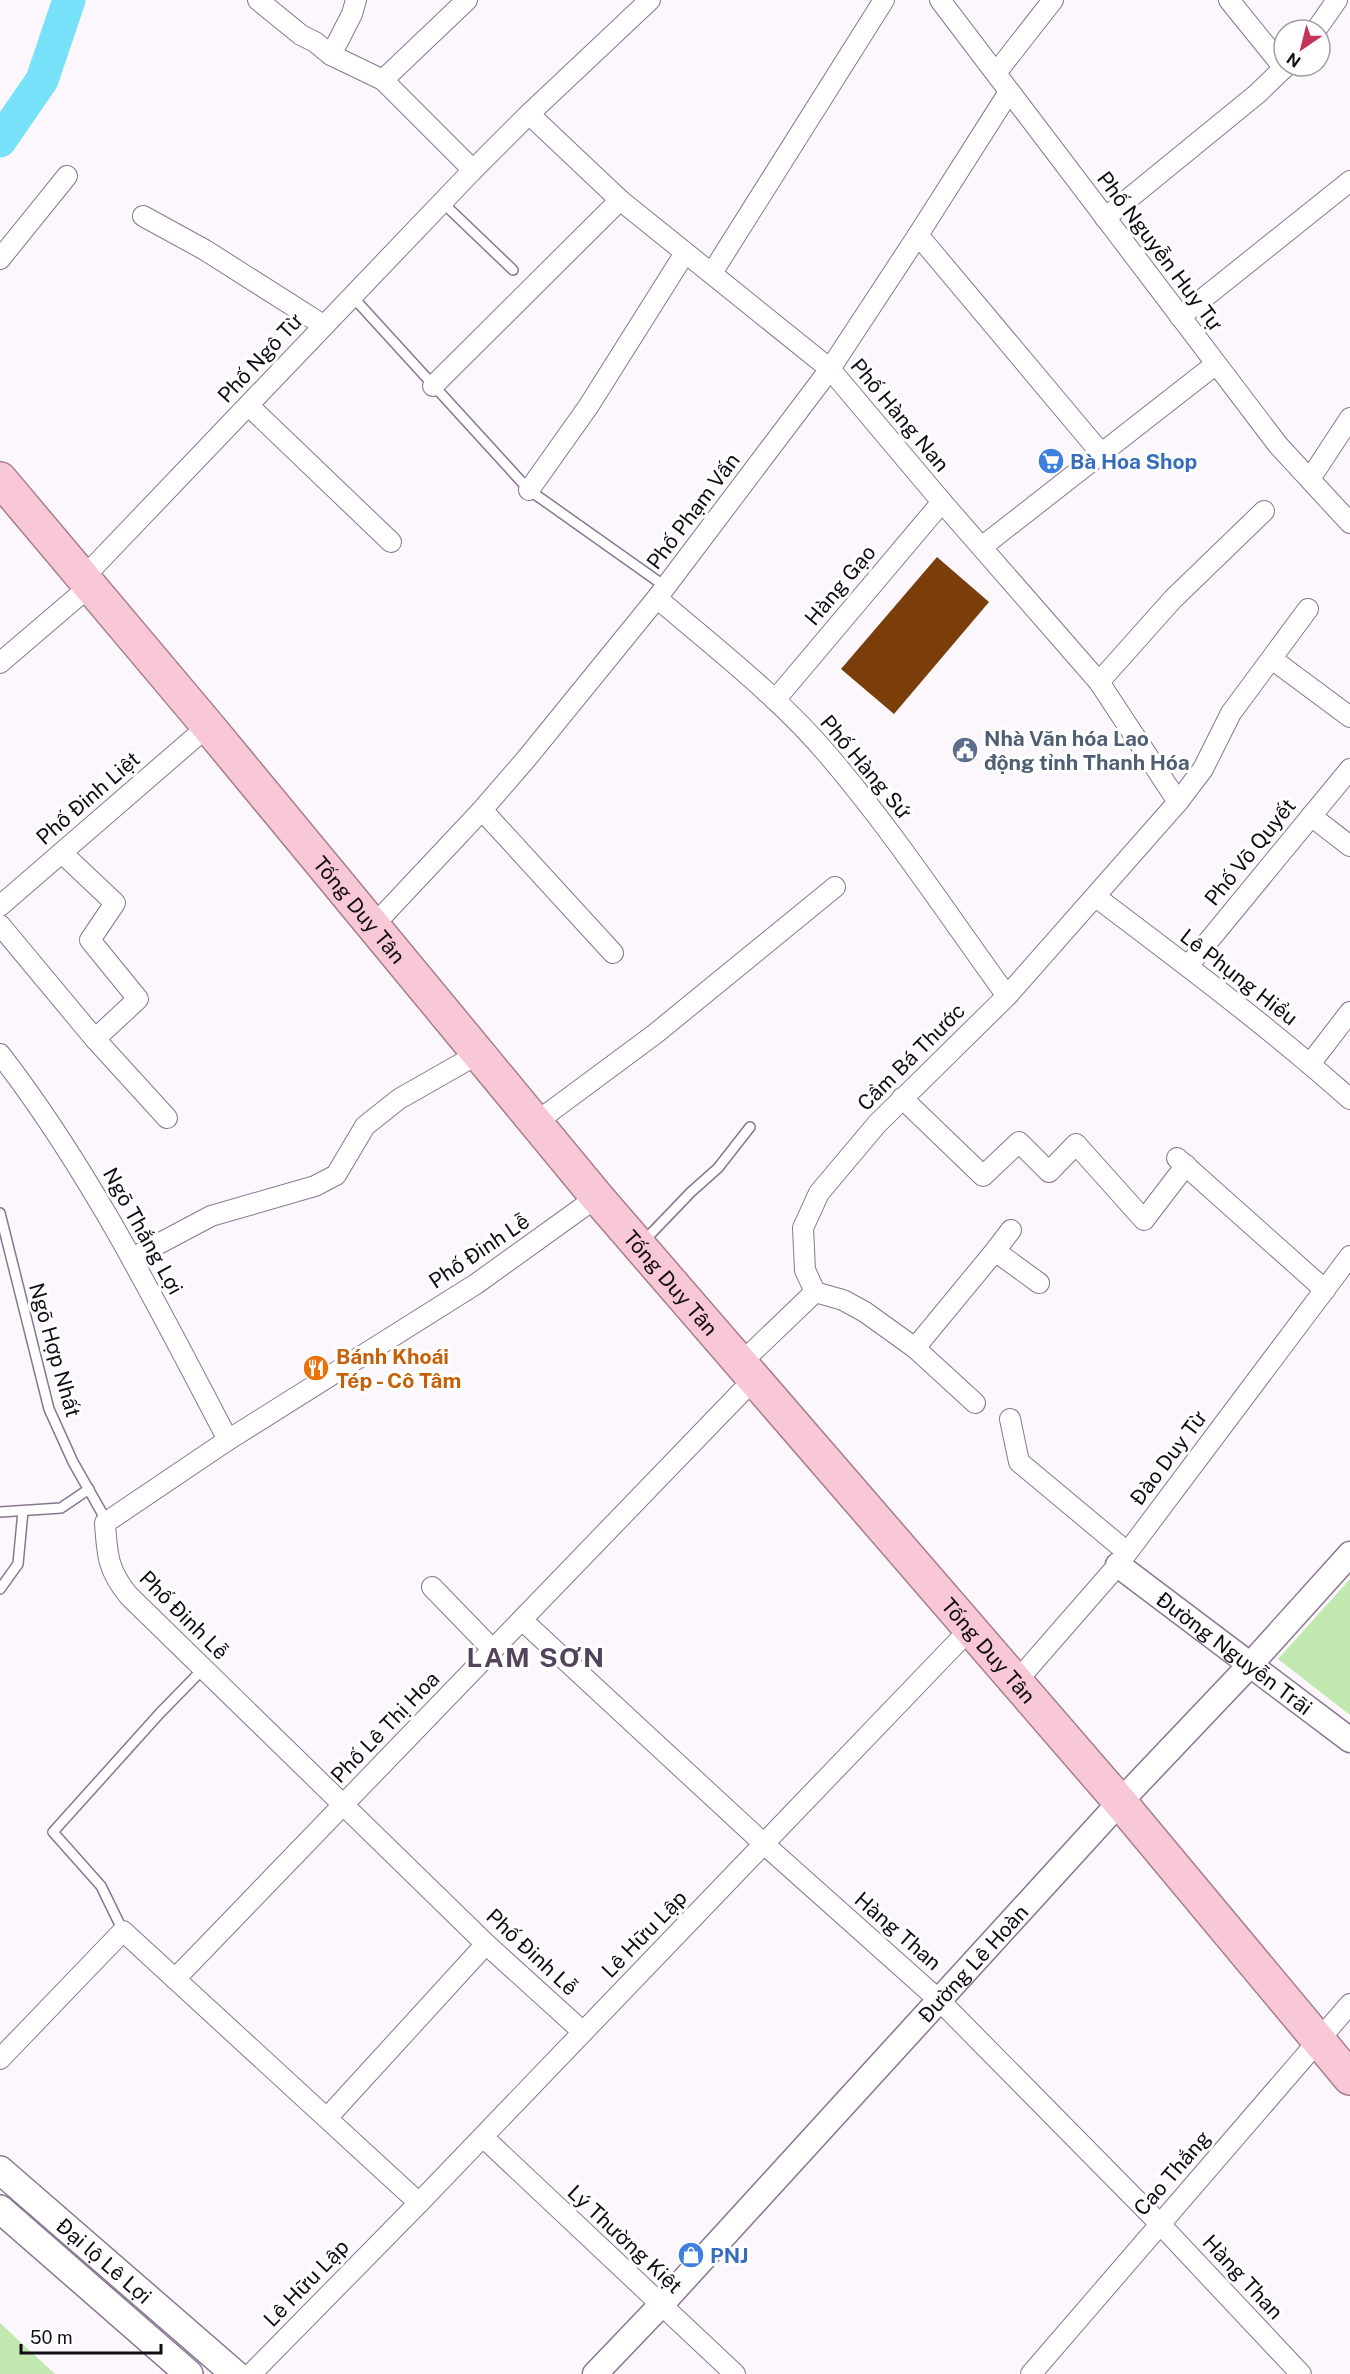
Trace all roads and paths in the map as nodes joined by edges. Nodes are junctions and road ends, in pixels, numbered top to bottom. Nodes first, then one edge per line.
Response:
1 (258, 0) edge
2 (467, 0) edge
3 (650, 0) edge
4 (884, 0) edge
5 (940, 0) edge
6 (1053, 0) edge
7 (1229, 0) edge
8 (1337, 0) edge
9 (353, 1) edge
10 (1324, 18) edge
11 (1272, 51) edge
12 (331, 55) junction
13 (996, 73) junction
14 (1274, 78) edge
15 (384, 80) junction
16 (1008, 92) junction
17 (529, 114) junction
18 (473, 170) junction
19 (67, 176) dead end
20 (1350, 181) edge
21 (620, 200) junction
22 (442, 202) junction
23 (143, 216) dead end
24 (1105, 218) junction
25 (918, 235) junction
26 (685, 253) junction
27 (0, 259) edge
28 (513, 270) dead end
29 (712, 273) junction
30 (351, 295) junction
31 (1180, 317) junction
32 (323, 325) junction
33 (1216, 363) junction
34 (830, 369) junction
35 (434, 386) junction
36 (249, 406) junction
37 (1350, 418) edge
38 (1100, 452) junction
39 (0, 479) edge
40 (1310, 479) junction
41 (529, 490) junction
42 (942, 502) junction
43 (1264, 511) dead end
44 (1350, 523) edge
45 (391, 542) dead end
46 (982, 546) junction
47 (86, 582) junction
48 (662, 592) junction
49 (1308, 609) dead end
50 (1272, 659) junction
51 (0, 663) edge
52 (1099, 682) junction
53 (775, 700) junction
54 (1350, 717) edge
55 (208, 726) junction
56 (1350, 769) edge
57 (1178, 802) junction
58 (482, 810) junction
59 (1311, 816) junction
60 (1350, 846) edge
61 (62, 853) junction
62 (836, 887) dead end
63 (1096, 897) junction
64 (0, 906) edge
65 (0, 925) edge
66 (373, 926) junction
67 (614, 953) dead end
68 (1188, 966) junction
69 (1007, 996) junction
70 (1350, 1012) edge
71 (95, 1039) junction
72 (0, 1054) edge
73 (478, 1054) junction
74 (1310, 1064) junction
75 (902, 1098) junction
76 (1350, 1099) edge
77 (167, 1118) dead end
78 (535, 1122) junction
79 (750, 1127) dead end
80 (597, 1197) junction
81 (0, 1213) edge
82 (1011, 1230) dead end
83 (639, 1246) junction
84 (995, 1251) junction
85 (1350, 1256) edge
86 (132, 1258) junction
87 (1039, 1283) dead end
88 (1325, 1290) junction
89 (815, 1293) junction
90 (915, 1348) junction
91 (748, 1371) junction
92 (975, 1403) dead end
93 (1010, 1419) dead end
94 (228, 1440) junction
95 (89, 1490) junction
96 (23, 1511) junction
97 (0, 1512) edge
98 (105, 1523) junction
99 (1350, 1554) edge
100 (1122, 1558) junction
101 (432, 1587) dead end
102 (0, 1589) edge
103 (522, 1620) junction
104 (970, 1629) junction
105 (493, 1650) junction
106 (1250, 1665) junction
107 (204, 1668) junction
108 (1016, 1682) junction
109 (1350, 1740) edge
110 (1120, 1802) junction
111 (344, 1804) junction
112 (764, 1844) junction
113 (123, 1931) junction
114 (486, 1944) junction
115 (175, 1979) junction
116 (940, 2001) junction
117 (1350, 2004) edge
118 (583, 2032) junction
119 (1318, 2042) junction
120 (0, 2059) edge
121 (1350, 2079) edge
122 (327, 2118) junction
123 (483, 2137) junction
124 (0, 2170) edge
125 (419, 2203) junction
126 (0, 2209) edge
127 (1160, 2224) junction
128 (660, 2306) junction
129 (189, 2374) edge
130 (235, 2374) edge
131 (251, 2374) edge
132 (595, 2374) edge
133 (735, 2374) edge
134 (1031, 2374) edge
135 (1300, 2374) edge

1 - 12 street
2 - 15 street
3 - 17 street, Phố Ngô Từ
4 - 29 street
5 - 13 street, Phố Nguyễn Huy Tự
6 - 13 street
7 - 11 street
8 - 10 street
9 - 12 street
12 - 15 street
13 - 16 street, Phố Nguyễn Huy Tự
14 - 24 street
15 - 18 street
16 - 24 street, Phố Nguyễn Huy Tự
16 - 25 street, Phố Phạm Vấn
17 - 18 street, Phố Ngô Từ
17 - 21 street, Phố Hàng Nan
18 - 22 street, Phố Ngô Từ
19 - 27 street
20 - 31 street
21 - 26 street, Phố Hàng Nan
21 - 35 street
22 - 28 lane
22 - 30 street, Phố Ngô Từ
23 - 32 street
24 - 31 street, Phố Nguyễn Huy Tự
25 - 34 street, Phố Phạm Vấn
25 - 38 street
26 - 29 street, Phố Hàng Nan
26 - 41 street
29 - 34 street, Phố Hàng Nan
30 - 32 street, Phố Ngô Từ
30 - 35 lane
31 - 33 street, Phố Nguyễn Huy Tự
32 - 36 street, Phố Ngô Từ
33 - 38 street
33 - 40 street, Phố Nguyễn Huy Tự
34 - 42 street, Phố Hàng Nan
34 - 48 street, Phố Phạm Vấn
35 - 41 lane
36 - 45 street
36 - 47 street, Phố Ngô Từ
37 - 40 street
38 - 46 street
39 - 47 highway, Tống Duy Tân
40 - 44 street, Phố Nguyễn Huy Tự
41 - 48 lane
42 - 46 street, Phố Hàng Nan
42 - 53 street, Hàng Gạo
43 - 52 street
46 - 52 street, Phố Hàng Nan
47 - 51 street, Phố Ngô Từ
47 - 55 highway, Tống Duy Tân
48 - 53 street, Phố Hàng Sứ
48 - 58 street, Phố Phạm Vấn
49 - 50 street, Cầm Bá Thước
50 - 54 street
50 - 57 street, Cầm Bá Thước
52 - 57 street, Phố Hàng Nan
53 - 69 street, Phố Hàng Sứ
55 - 61 street, Phố Đinh Liệt
55 - 66 highway, Tống Duy Tân
56 - 59 street, Phố Võ Quyết
57 - 63 street, Cầm Bá Thước
58 - 66 street, Phố Phạm Vấn
58 - 67 street
59 - 60 street
59 - 68 street, Phố Võ Quyết
61 - 64 street, Phố Đinh Liệt
61 - 71 street
62 - 78 street
63 - 68 street, Lê Phụng Hiểu
63 - 69 street, Cầm Bá Thước
65 - 71 street
66 - 73 highway, Tống Duy Tân
68 - 74 street, Lê Phụng Hiểu
69 - 75 street, Cầm Bá Thước
70 - 74 street
71 - 77 street
72 - 86 street, Ngõ Thắng Lợi
73 - 78 highway, Tống Duy Tân
73 - 86 street
74 - 76 street, Lê Phụng Hiểu
75 - 88 street
75 - 89 street, Cầm Bá Thước
78 - 80 highway, Tống Duy Tân
79 - 83 lane
80 - 83 highway, Tống Duy Tân
80 - 94 street, Phố Đinh Lễ
81 - 95 lane, Ngõ Hợp Nhất
82 - 84 street
83 - 91 highway, Tống Duy Tân
84 - 87 street
84 - 90 street
85 - 88 street, Đào Duy Từ
86 - 94 street, Ngõ Thắng Lợi
88 - 100 street, Đào Duy Từ
89 - 90 street
89 - 91 street
90 - 92 street
91 - 103 street, Phố Lê Thị Hoa
91 - 104 highway, Tống Duy Tân
93 - 100 street
94 - 98 street, Phố Đinh Lễ
95 - 96 lane
95 - 98 lane, Ngõ Hợp Nhất
96 - 97 lane
96 - 102 lane
98 - 107 street, Phố Đinh Lễ
99 - 106 street, Đường Lê Hoàn
100 - 106 street, Đường Nguyễn Trãi
100 - 108 street, Đào Duy Từ
101 - 105 street
103 - 105 street, Phố Lê Thị Hoa
103 - 112 street, Hàng Than
104 - 108 highway, Tống Duy Tân
104 - 112 street, Lê Hữu Lập
105 - 111 street, Phố Lê Thị Hoa
106 - 109 street, Đường Nguyễn Trãi
106 - 110 street, Đường Lê Hoàn
107 - 111 street, Phố Đinh Lễ
107 - 113 lane
108 - 110 highway, Tống Duy Tân
110 - 116 street, Đường Lê Hoàn
110 - 119 highway, Tống Duy Tân
111 - 114 street, Phố Đinh Lễ
111 - 115 street, Phố Lê Thị Hoa
112 - 116 street, Hàng Than
112 - 118 street, Lê Hữu Lập
113 - 115 street
113 - 120 street
114 - 118 street, Phố Đinh Lễ
114 - 122 street
115 - 122 street
116 - 127 street, Hàng Than
116 - 128 street, Đường Lê Hoàn
117 - 119 street, Cao Thắng
118 - 123 street, Lê Hữu Lập
119 - 121 highway, Tống Duy Tân
119 - 127 street, Cao Thắng
122 - 125 street
123 - 125 street, Lê Hữu Lập
123 - 128 street, Lý Thường Kiệt
124 - 130 main road, Đại lộ Lê Lợi
125 - 131 street, Lê Hữu Lập
126 - 129 main road, Đại lộ Lê Lợi
127 - 134 street, Cao Thắng
127 - 135 street, Hàng Than
128 - 132 street, Đường Lê Hoàn
128 - 133 street, Lý Thường Kiệt

